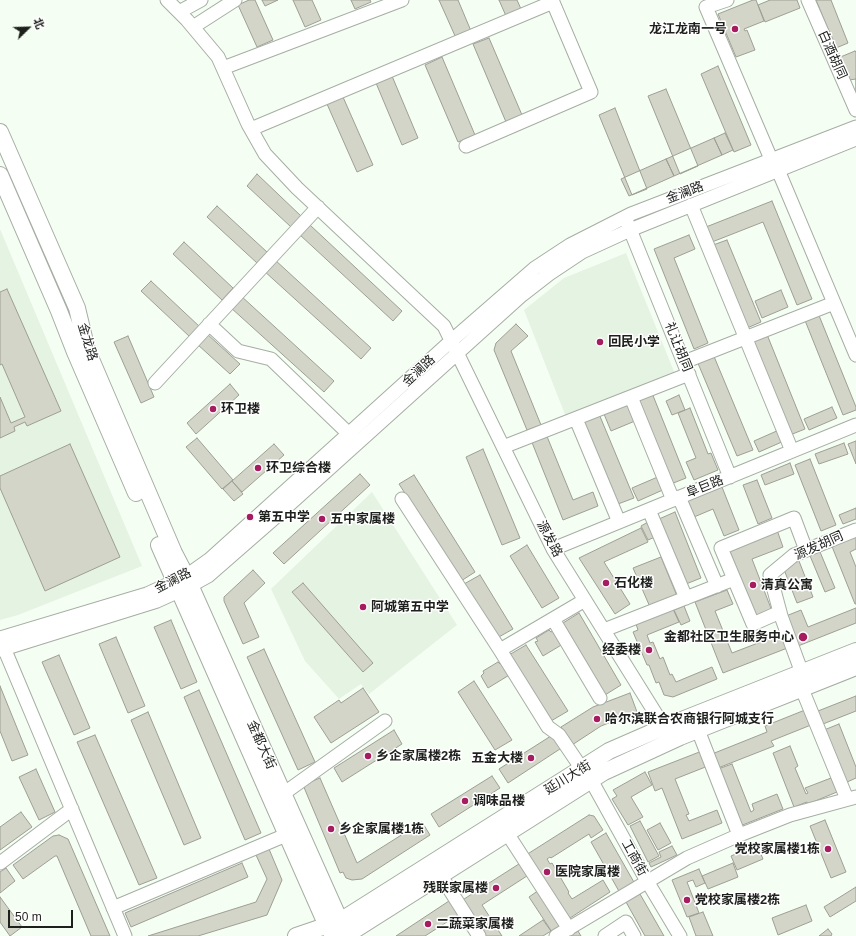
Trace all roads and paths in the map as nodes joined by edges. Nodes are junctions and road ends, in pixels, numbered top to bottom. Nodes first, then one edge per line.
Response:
1 (167, 0) edge
2 (201, 0) edge
3 (234, 0) edge
4 (402, 0) edge
5 (727, 0) edge
6 (808, 0) edge
7 (553, 1) edge
8 (179, 12) junction
9 (193, 27) junction
10 (223, 68) junction
11 (856, 110) edge
12 (856, 127) edge
13 (251, 130) junction
14 (0, 132) edge
15 (856, 139) edge
16 (466, 146) dead end
17 (775, 164) junction
18 (0, 175) edge
19 (692, 205) junction
20 (318, 207) junction
21 (625, 217) junction
22 (630, 230) junction
23 (834, 303) junction
24 (209, 324) junction
25 (746, 338) junction
26 (454, 346) junction
27 (856, 355) edge
28 (684, 362) junction
29 (689, 374) junction
30 (155, 383) dead end
31 (631, 397) junction
32 (576, 419) junction
33 (856, 425) edge
34 (349, 434) junction
35 (503, 447) junction
36 (792, 451) junction
37 (730, 477) junction
38 (402, 499) dead end
39 (676, 499) junction
40 (649, 510) junction
41 (618, 522) junction
42 (856, 530) edge
43 (554, 549) junction
44 (806, 550) junction
45 (169, 554) junction
46 (734, 579) junction
47 (182, 584) junction
48 (717, 586) junction
49 (686, 598) junction
50 (585, 600) junction
51 (780, 612) junction
52 (553, 619) junction
53 (604, 630) junction
54 (1, 645) edge
55 (500, 650) junction
56 (856, 651) edge
57 (856, 667) edge
58 (802, 672) junction
59 (802, 689) junction
60 (600, 698) dead end
61 (385, 721) dead end
62 (664, 727) junction
63 (698, 730) junction
64 (587, 774) junction
65 (283, 794) junction
66 (852, 798) edge
67 (72, 809) junction
68 (507, 833) junction
69 (286, 835) junction
70 (739, 835) junction
71 (0, 863) edge
72 (441, 876) junction
73 (647, 882) junction
74 (113, 908) junction
75 (569, 928) junction
76 (341, 932) edge
77 (125, 936) edge
78 (296, 936) edge
79 (479, 936) edge
80 (556, 936) edge
81 (605, 936) edge
82 (634, 936) edge
83 (680, 936) edge

1 - 8 street, 源发路
2 - 8 street
3 - 9 street
4 - 10 street
5 - 17 street
6 - 11 street, 白酒胡同
7 - 13 street
7 - 16 street
8 - 9 street, 源发路
9 - 10 street, 源发路
10 - 13 street, 源发路
12 - 17 street, 金澜路
13 - 20 street, 源发路
14 - 45 main road, 金龙路
15 - 17 street, 金澜路
17 - 19 street, 金澜路
17 - 21 street, 金澜路
17 - 23 street
18 - 45 main road, 金龙路
19 - 22 street, 金澜路
19 - 25 street
20 - 24 street
20 - 26 street, 源发路
21 - 22 street, 礼让胡同
21 - 26 street, 金澜路
22 - 26 street, 金澜路
22 - 28 street, 礼让胡同
23 - 25 street
23 - 27 street
24 - 30 street
24 - 34 street
25 - 28 street
25 - 36 street
26 - 34 street, 金澜路
26 - 35 street, 源发路
26 - 47 street, 金澜路
28 - 29 street, 礼让胡同
29 - 31 street
29 - 37 street, 礼让胡同
31 - 32 street
31 - 39 street
32 - 35 street
32 - 41 street
33 - 36 street, 阜巨路
34 - 47 street, 金澜路
35 - 43 street, 源发路
36 - 37 street, 阜巨路
37 - 39 street, 阜巨路
38 - 55 street, 工商街
39 - 40 street, 阜巨路
39 - 48 street
40 - 41 street, 阜巨路
40 - 49 street
41 - 43 street, 阜巨路
42 - 44 street, 源发胡同
43 - 50 street, 源发路
44 - 46 street
44 - 51 street, 源发胡同
45 - 47 main road, 金都大街
46 - 48 street
46 - 51 street
47 - 54 street, 金澜路
47 - 65 main road, 金都大街
47 - 69 main road, 金都大街
48 - 49 street
49 - 53 street
50 - 52 street
50 - 53 street, 源发路
51 - 58 street, 源发胡同
52 - 55 street
52 - 60 street
53 - 62 street, 源发路
54 - 67 street
55 - 64 street, 工商街
56 - 58 main road, 延川大街
57 - 59 main road, 延川大街
58 - 62 main road, 延川大街
59 - 63 main road, 延川大街
59 - 66 street
61 - 65 street
62 - 64 main road, 延川大街
63 - 64 main road, 延川大街
63 - 70 street
64 - 68 main road, 延川大街
64 - 73 street, 工商街
64 - 76 main road, 延川大街
65 - 76 main road, 金都大街
66 - 70 street
67 - 71 street
67 - 74 street
68 - 72 main road, 延川大街
68 - 75 street
69 - 74 street
69 - 76 main road, 金都大街
70 - 73 street
72 - 76 main road, 延川大街
72 - 79 street
73 - 75 street
73 - 83 street, 工商街
74 - 77 street
75 - 80 street
76 - 78 main road, 延川大街
81 - 82 street

